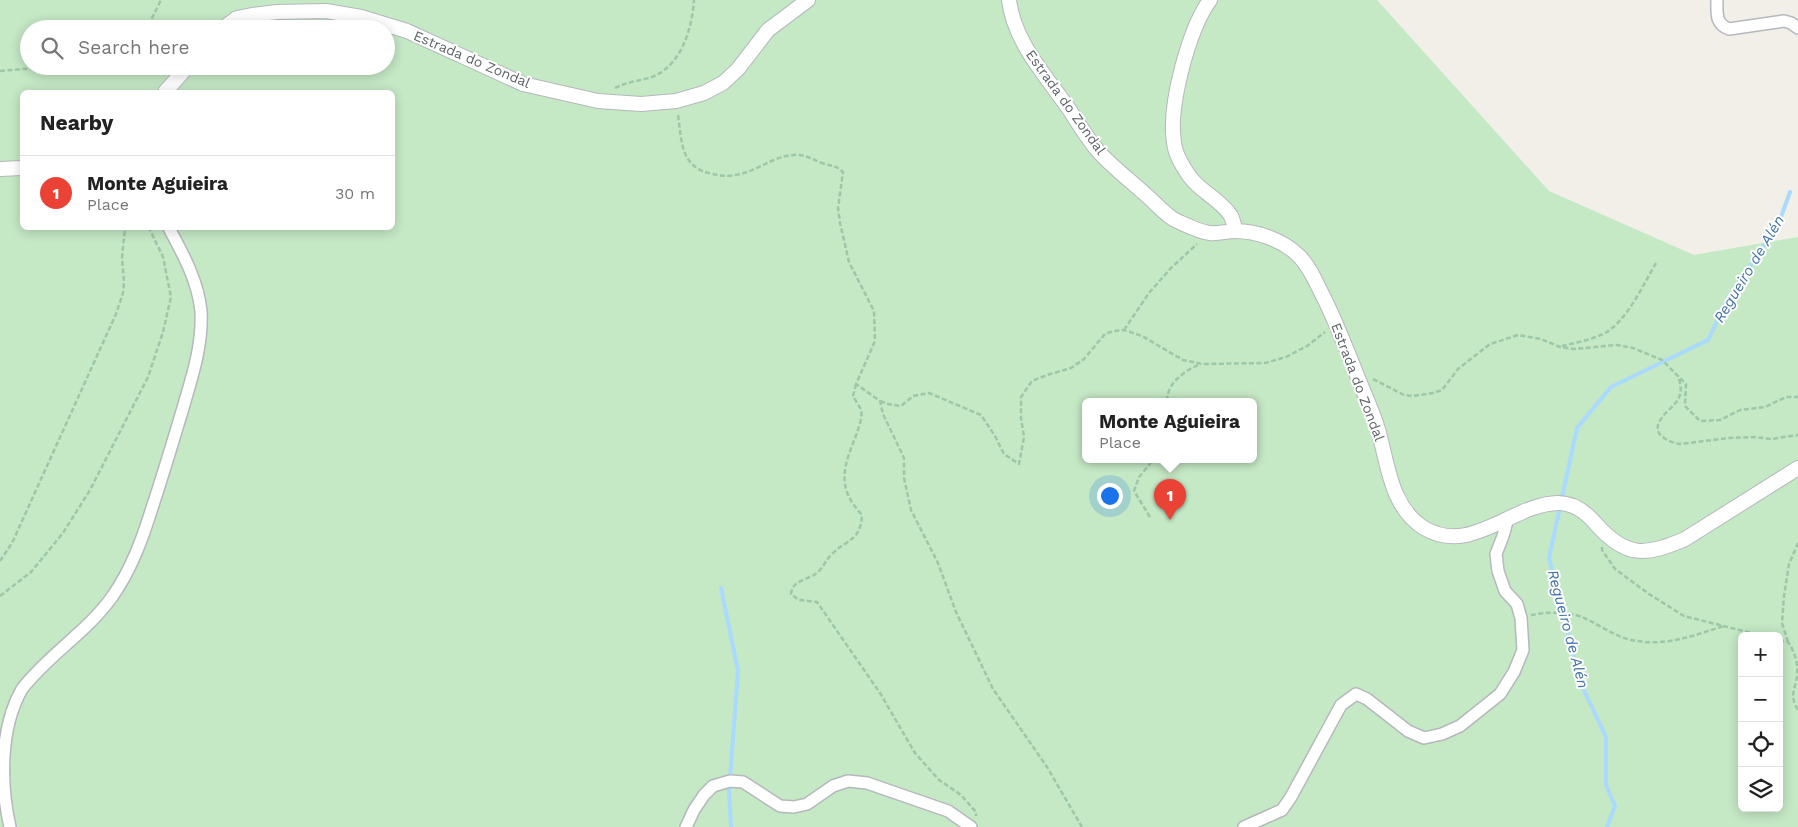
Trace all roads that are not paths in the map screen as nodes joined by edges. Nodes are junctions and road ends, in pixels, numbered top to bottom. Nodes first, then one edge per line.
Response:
1 (808, 0) edge
2 (1009, 0) edge
3 (1210, 0) edge
4 (1717, 0) edge
5 (234, 20) edge
6 (371, 20) edge
7 (395, 27) edge
8 (1798, 28) edge
9 (180, 75) edge
10 (167, 90) edge
11 (20, 168) edge
12 (0, 169) edge
13 (170, 230) edge
14 (1236, 231) junction
15 (1798, 468) edge
16 (1508, 518) junction
17 (973, 823) edge
18 (10, 827) edge
19 (686, 827) edge
20 (1244, 827) edge

1 - 7 street, Estrada do Zondal
2 - 14 street, Estrada do Zondal
3 - 14 street
4 - 8 street
5 - 6 street, Estrada do Zondal
9 - 10 street
11 - 12 street
13 - 18 street
14 - 16 street, Estrada do Zondal
15 - 16 street, Estrada do Zondal
16 - 20 street
17 - 19 street

